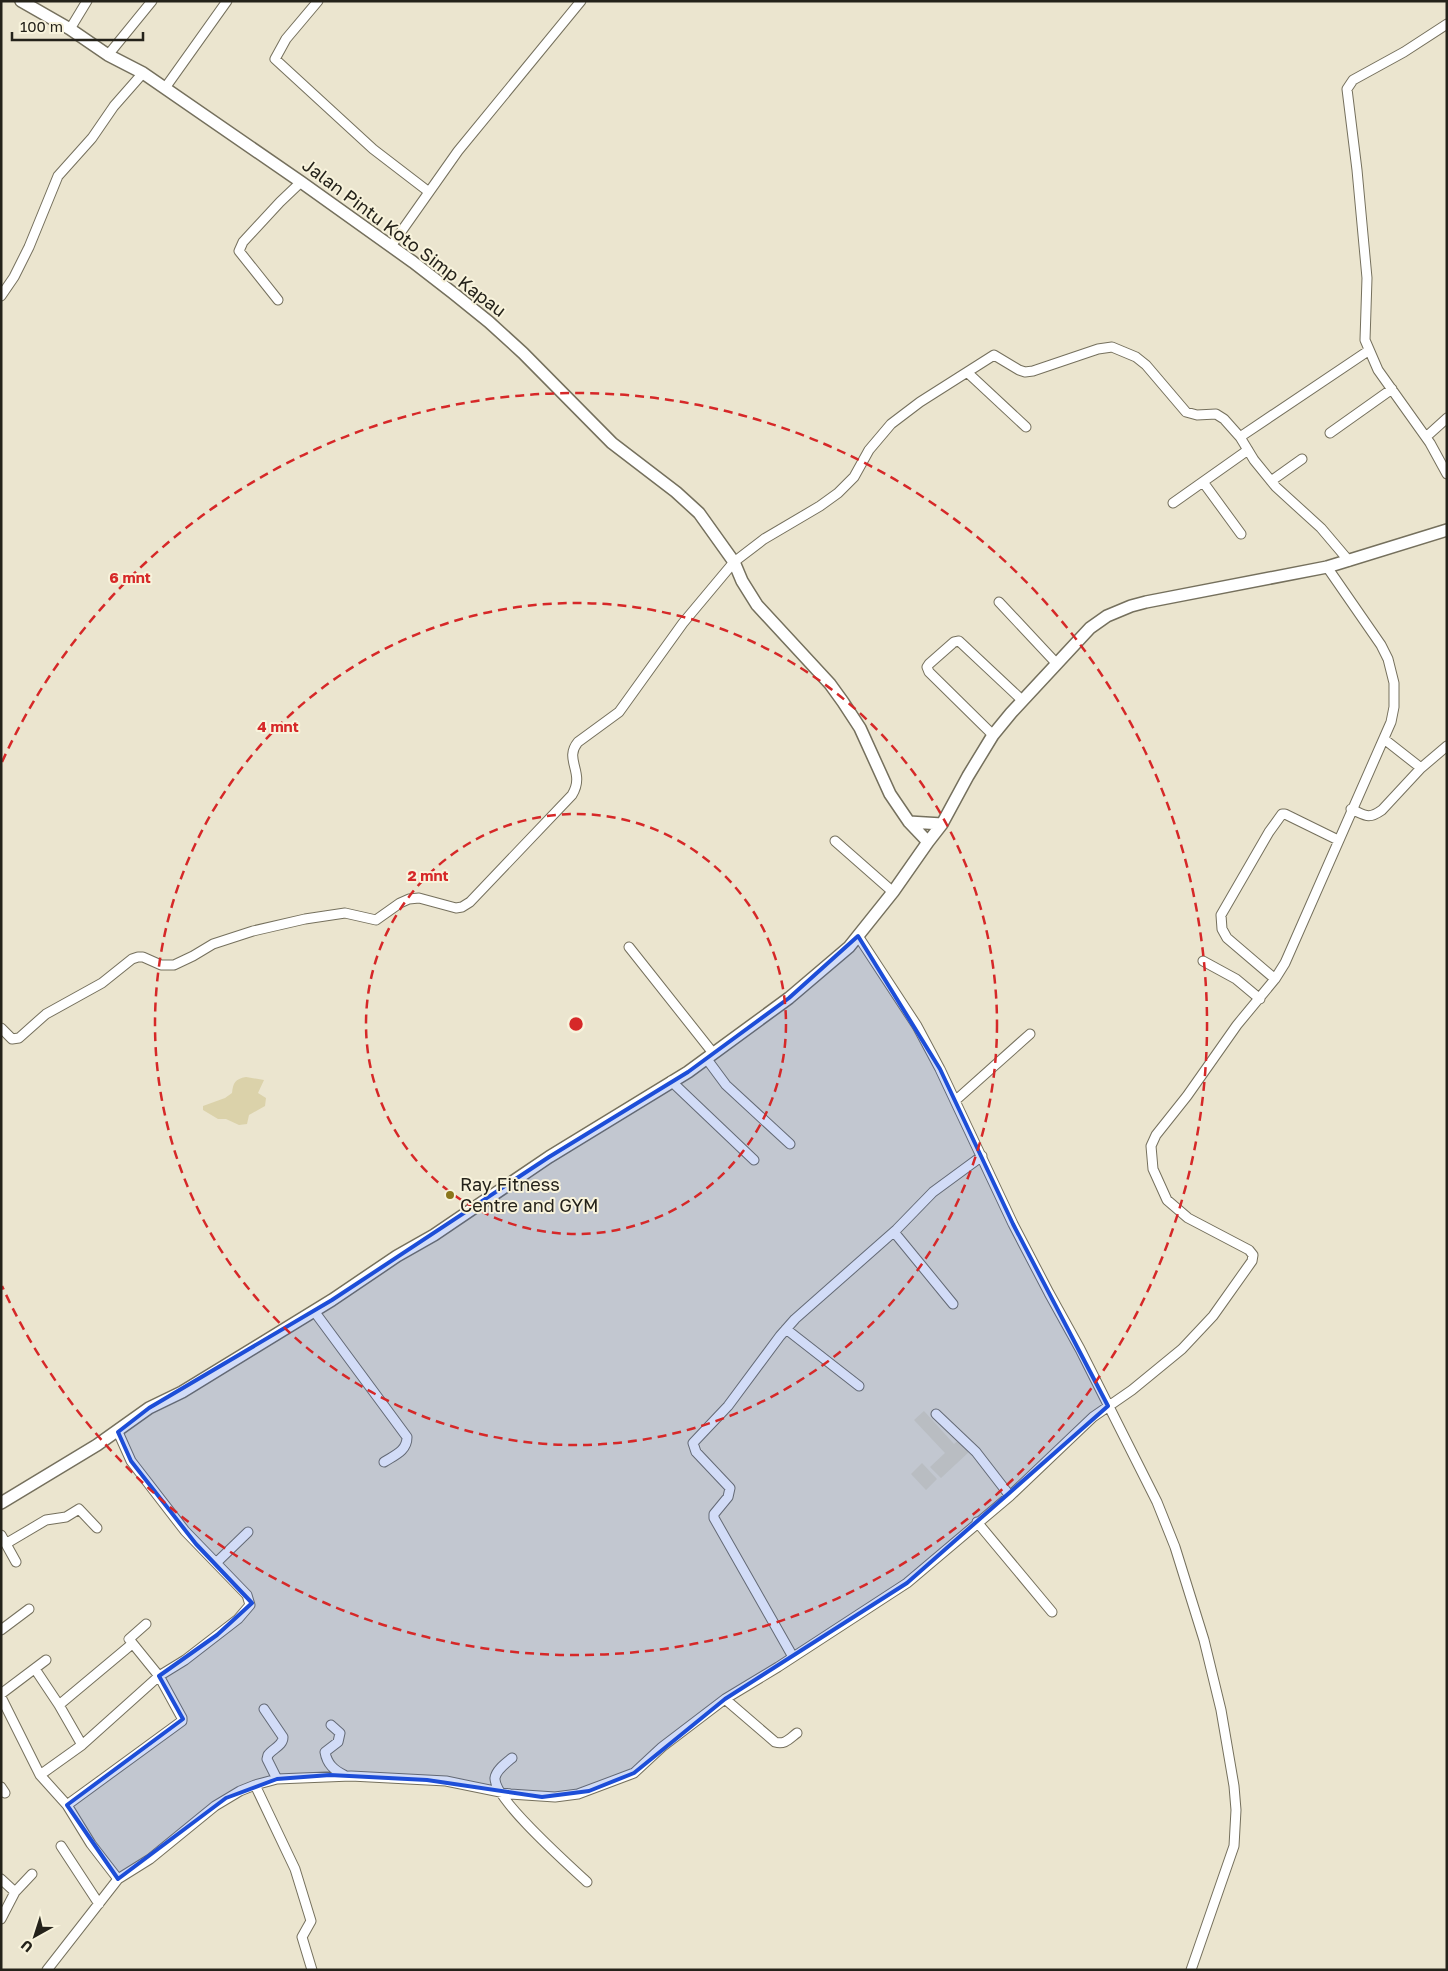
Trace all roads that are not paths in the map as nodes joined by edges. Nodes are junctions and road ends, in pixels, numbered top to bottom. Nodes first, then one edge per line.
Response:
1 (21, 1) edge
2 (87, 1) edge
3 (152, 1) edge
4 (227, 1) edge
5 (318, 1) edge
6 (581, 1) edge
7 (1447, 24) edge
8 (70, 29) junction
9 (108, 55) junction
10 (143, 73) junction
11 (165, 88) junction
12 (301, 182) junction
13 (429, 192) junction
14 (391, 246) junction
15 (1, 296) edge
16 (278, 300) dead end
17 (1368, 351) junction
18 (968, 373) junction
19 (1392, 389) junction
20 (1447, 418) edge
21 (1026, 428) dead end
22 (1330, 433) dead end
23 (1240, 437) junction
24 (1426, 437) junction
25 (1248, 450) junction
26 (1302, 459) dead end
27 (1447, 474) edge
28 (1271, 481) junction
29 (1203, 482) junction
30 (1172, 503) dead end
31 (1447, 530) edge
32 (1241, 534) dead end
33 (1349, 561) junction
34 (734, 562) junction
35 (1327, 567) junction
36 (999, 602) dead end
37 (1056, 664) junction
38 (1024, 701) junction
39 (993, 735) junction
40 (1384, 739) junction
41 (1447, 746) edge
42 (1421, 768) junction
43 (1351, 809) junction
44 (909, 822) junction
45 (942, 824) junction
46 (1338, 840) junction
47 (835, 841) dead end
48 (928, 842) junction
49 (893, 892) junction
50 (858, 936) junction
51 (629, 947) dead end
52 (1202, 961) dead end
53 (1275, 979) junction
54 (1260, 999) junction
55 (1, 1028) edge
56 (1030, 1034) dead end
57 (710, 1056) junction
58 (671, 1081) junction
59 (956, 1100) junction
60 (790, 1144) dead end
61 (982, 1156) junction
62 (754, 1160) dead end
63 (894, 1232) junction
64 (953, 1304) dead end
65 (314, 1311) junction
66 (786, 1329) junction
67 (859, 1386) dead end
68 (1108, 1406) junction
69 (936, 1414) dead end
70 (118, 1432) junction
71 (384, 1462) dead end
72 (1010, 1496) junction
73 (1, 1503) edge
74 (977, 1522) junction
75 (97, 1528) dead end
76 (248, 1532) dead end
77 (1, 1535) edge
78 (6, 1543) junction
79 (16, 1562) dead end
80 (216, 1563) junction
81 (29, 1609) dead end
82 (1052, 1612) dead end
83 (146, 1624) dead end
84 (1, 1630) edge
85 (132, 1644) junction
86 (794, 1658) junction
87 (46, 1660) dead end
88 (35, 1669) junction
89 (159, 1676) junction
90 (1, 1695) edge
91 (725, 1699) junction
92 (59, 1705) junction
93 (264, 1709) dead end
94 (331, 1725) dead end
95 (797, 1733) dead end
96 (82, 1745) junction
97 (512, 1758) dead end
98 (40, 1775) junction
99 (344, 1776) junction
100 (277, 1779) junction
101 (255, 1785) junction
102 (500, 1792) junction
103 (67, 1805) junction
104 (61, 1846) dead end
105 (32, 1874) dead end
106 (1, 1879) edge
107 (118, 1879) junction
108 (587, 1882) dead end
109 (15, 1892) junction
110 (99, 1904) junction
111 (1, 1919) edge
112 (47, 1970) edge
113 (312, 1970) edge
114 (1191, 1970) edge

1 - 8 street, Jalan Pintu Koto Simp Kapau
2 - 8 street
3 - 9 street
4 - 11 street
5 - 13 street
6 - 13 street
7 - 17 street
8 - 9 street, Jalan Pintu Koto Simp Kapau
9 - 10 street, Jalan Pintu Koto Simp Kapau
10 - 11 street, Jalan Pintu Koto Simp Kapau
10 - 15 street
11 - 12 street, Jalan Pintu Koto Simp Kapau
12 - 14 street, Jalan Pintu Koto Simp Kapau
12 - 16 street
13 - 14 street
14 - 34 street, Jalan Pintu Koto Simp Kapau
17 - 19 street
17 - 23 street
18 - 21 street
18 - 23 street
18 - 34 street
19 - 22 street
19 - 24 street
20 - 24 street
23 - 25 street
24 - 27 street
25 - 28 street
25 - 29 street
26 - 28 street
28 - 33 street
29 - 30 street
29 - 32 street
31 - 33 street
33 - 35 street
34 - 44 street, Jalan Pintu Koto Simp Kapau
34 - 55 street
35 - 37 street
35 - 40 street
36 - 37 street
37 - 38 street
38 - 39 street
38 - 39 street
39 - 45 street
40 - 42 street
40 - 43 street
41 - 42 street
42 - 43 street
43 - 46 street
44 - 45 street
44 - 48 street, Jalan Pintu Koto Simp Kapau
45 - 48 street
46 - 53 street
46 - 53 street
47 - 49 street
48 - 49 street
49 - 50 street
50 - 57 street
50 - 59 street
51 - 57 street
52 - 54 street
53 - 54 street
54 - 68 street
56 - 59 street
57 - 58 street
57 - 60 street
58 - 62 street
58 - 65 street
59 - 61 street
61 - 63 street
61 - 68 street
63 - 64 street
63 - 66 street
65 - 70 street
65 - 71 street
66 - 67 street
66 - 86 street
68 - 72 street
68 - 114 street
69 - 72 street
70 - 73 street
70 - 80 street
72 - 74 street
74 - 82 street
74 - 86 street
75 - 78 street
76 - 80 street
77 - 78 street
78 - 79 street
80 - 89 street
81 - 84 street
83 - 85 street
85 - 89 street
85 - 92 street
86 - 91 street
87 - 88 street
88 - 90 street
88 - 92 street
89 - 96 street
89 - 103 street
90 - 98 street
91 - 95 street
91 - 102 street
92 - 96 street
93 - 100 street
94 - 99 street
96 - 98 street
97 - 102 street
98 - 103 street
99 - 100 street
99 - 102 street
100 - 101 street
101 - 107 street
101 - 113 street
102 - 108 street
103 - 107 street
104 - 110 street
105 - 109 street
106 - 109 street
107 - 110 street
109 - 111 street
110 - 112 street

